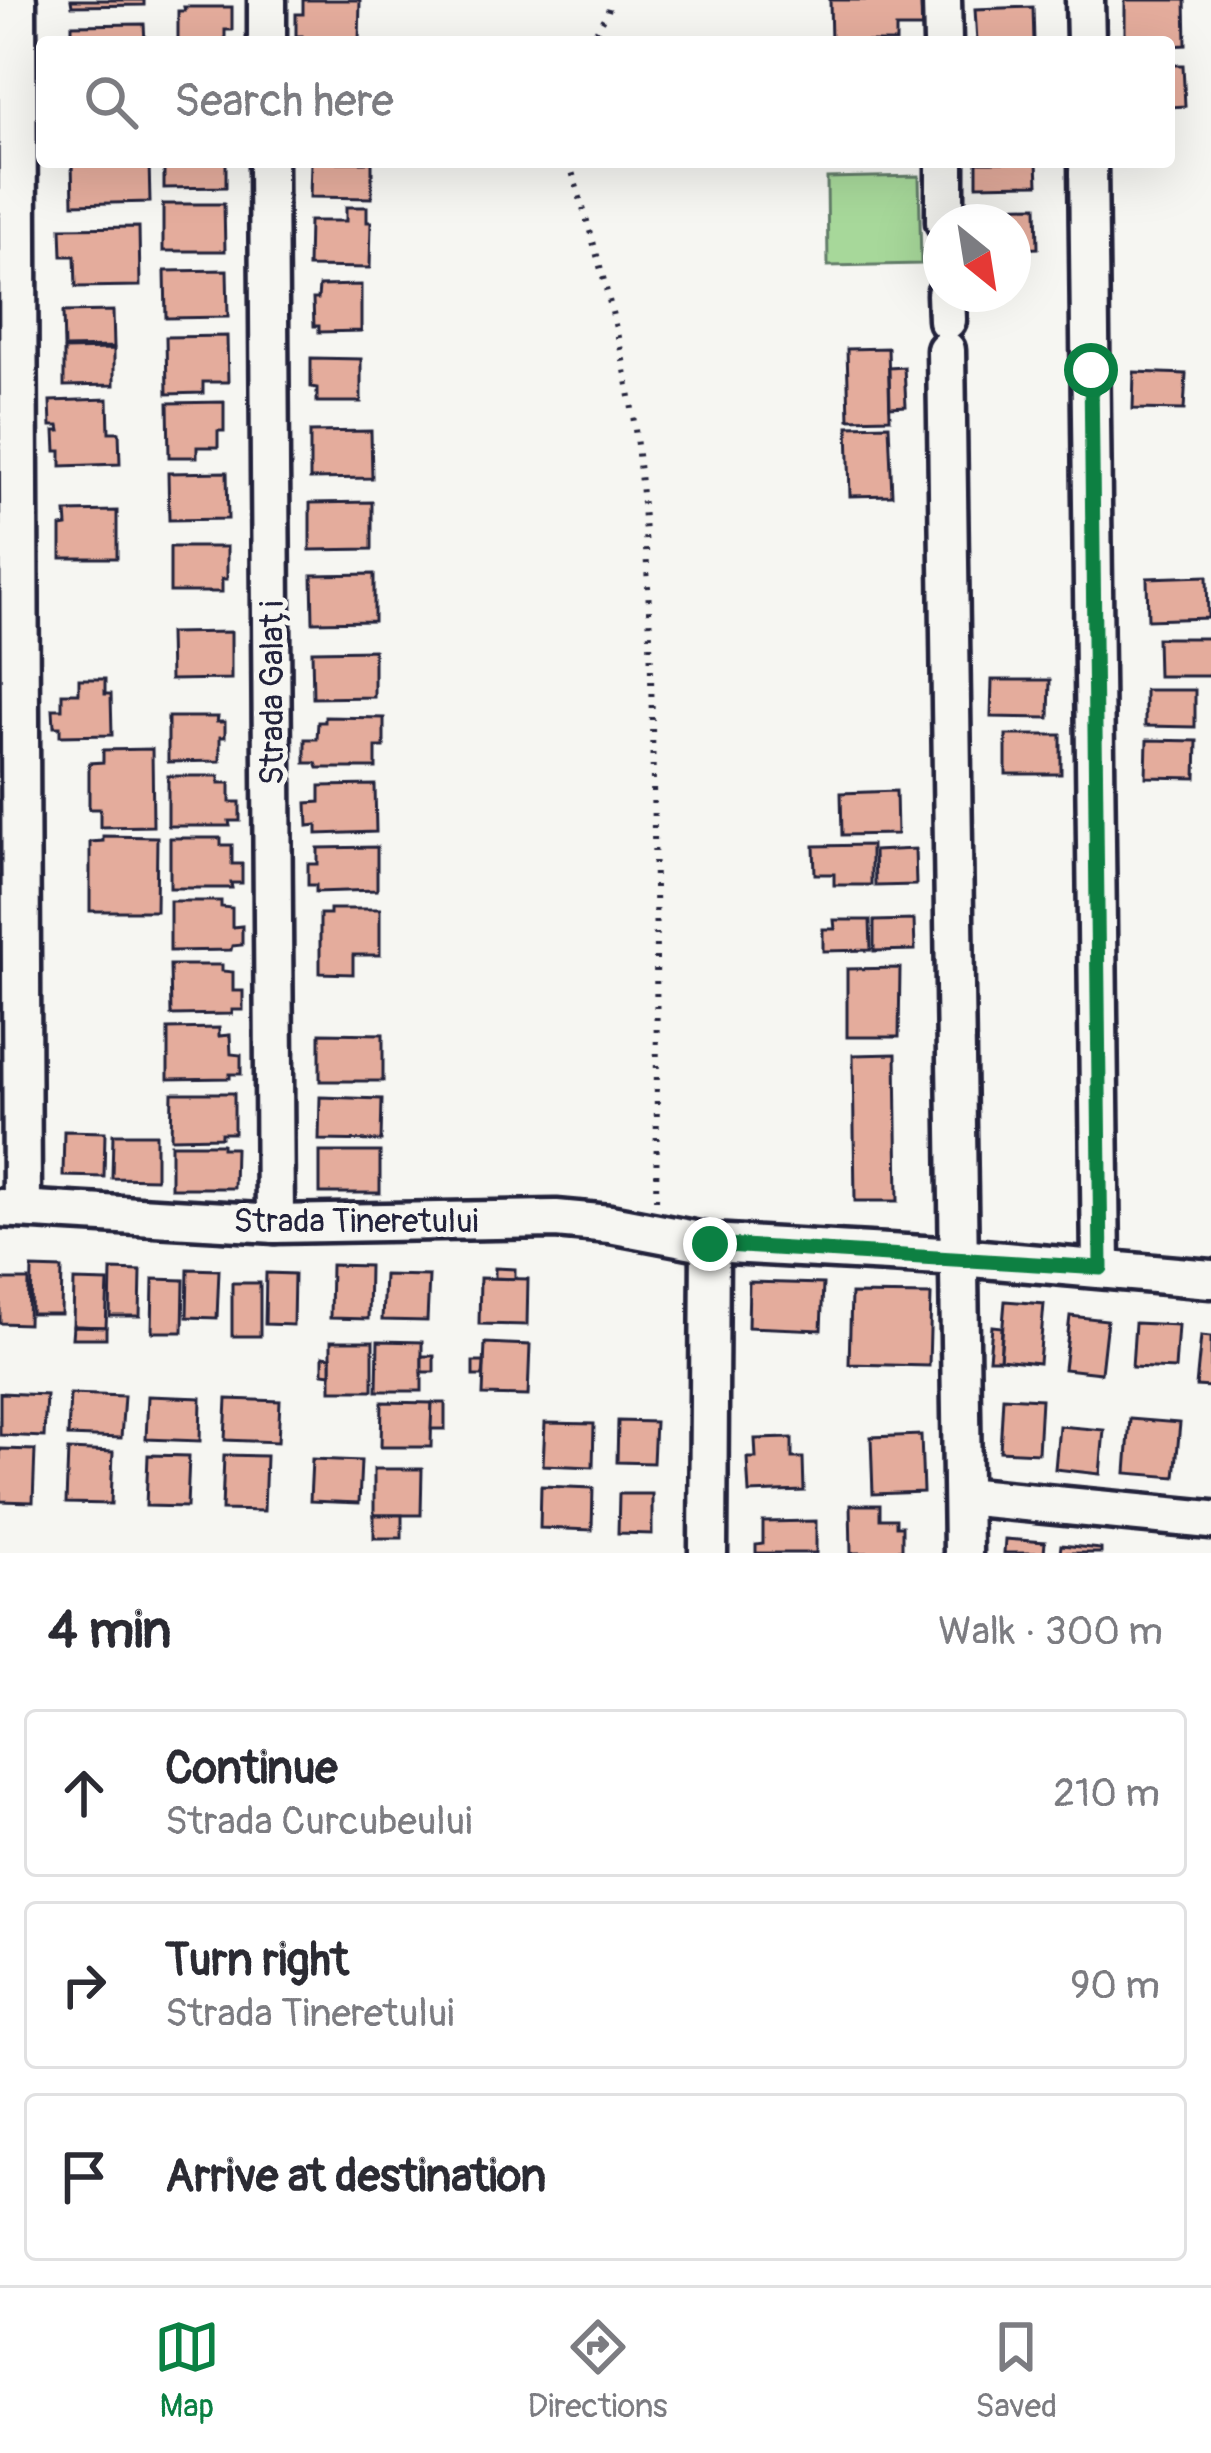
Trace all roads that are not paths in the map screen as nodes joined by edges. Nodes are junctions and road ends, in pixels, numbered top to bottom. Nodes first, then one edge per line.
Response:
1 (16, 0) edge
2 (267, 0) edge
3 (942, 0) edge
4 (1085, 0) edge
5 (267, 36) edge
6 (943, 36) edge
7 (1086, 36) edge
8 (268, 168) edge
9 (945, 168) edge
10 (1088, 168) edge
11 (946, 204) edge
12 (946, 321) edge
13 (11, 1209) edge
14 (275, 1224) junction
15 (710, 1244) junction
16 (960, 1257) junction
17 (1101, 1268) junction
18 (1211, 1279) edge
19 (963, 1496) junction
20 (1211, 1520) edge
21 (708, 1553) edge
22 (964, 1553) edge

1 - 13 street
2 - 5 street
3 - 6 street
4 - 7 street
8 - 14 street, Strada Galați
9 - 11 street
10 - 17 street
12 - 16 street
13 - 14 street, Strada Tineretului
14 - 15 street, Strada Tineretului
15 - 16 street, Strada Tineretului
15 - 21 street
16 - 17 street, Strada Tineretului
16 - 19 street
17 - 18 street, Strada Tineretului
19 - 20 street
19 - 22 street

